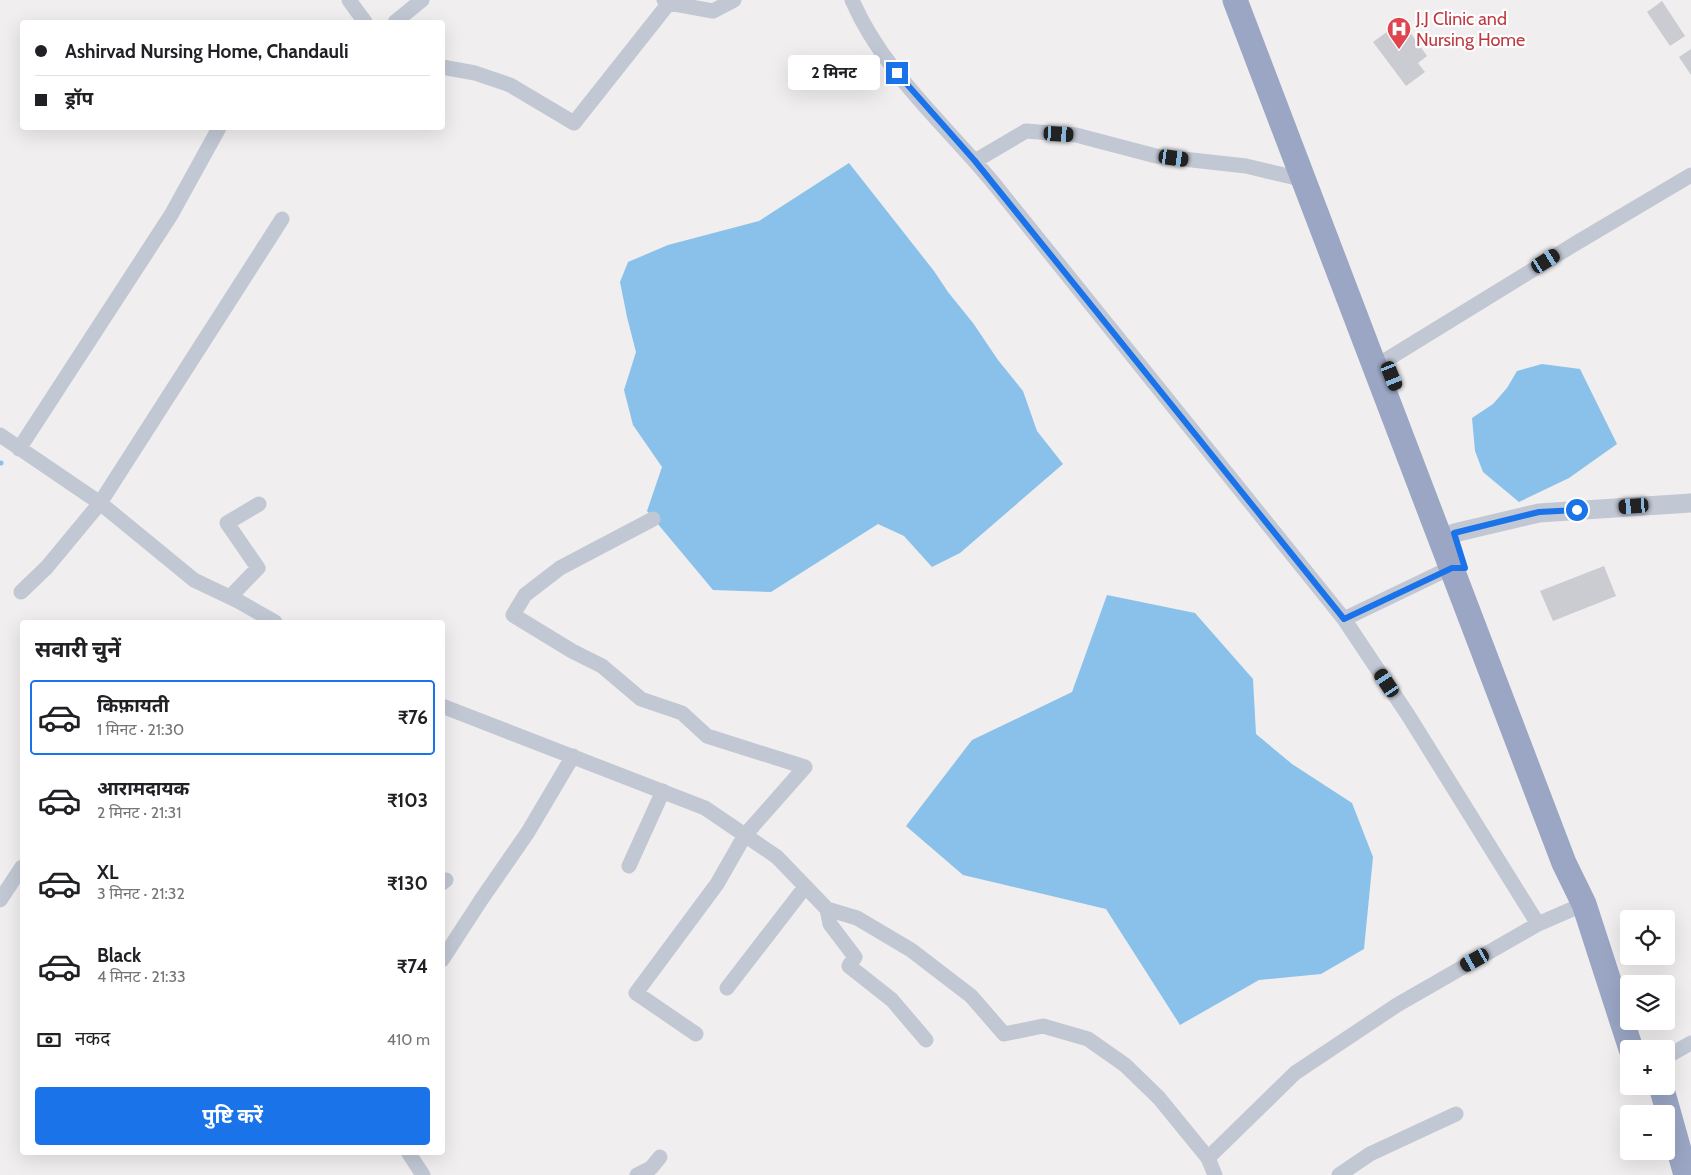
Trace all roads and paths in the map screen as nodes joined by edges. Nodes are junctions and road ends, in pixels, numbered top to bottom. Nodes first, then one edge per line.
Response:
1 (348, 0) edge
2 (422, 0) edge
3 (734, 0) edge
4 (852, 0) edge
5 (1235, 0) edge
6 (1250, 0) edge
7 (667, 2) edge
8 (363, 20) edge
9 (397, 20) edge
10 (445, 68) edge
11 (219, 130) edge
12 (975, 161) junction
13 (1691, 175) edge
14 (1305, 180) junction
15 (282, 219) dead end
16 (1386, 360) junction
17 (0, 435) edge
18 (19, 449) junction
19 (100, 503) junction
20 (1691, 503) edge
21 (259, 504) dead end
22 (653, 519) dead end
23 (1454, 533) junction
24 (1459, 568) junction
25 (21, 592) dead end
26 (230, 597) junction
27 (1344, 619) junction
28 (271, 620) edge
29 (445, 707) edge
30 (573, 756) junction
31 (663, 791) junction
32 (745, 836) junction
33 (630, 866) dead end
34 (20, 870) edge
35 (805, 887) junction
36 (0, 900) edge
37 (1584, 904) junction
38 (827, 910) junction
39 (1538, 924) junction
40 (445, 955) edge
41 (1623, 975) edge
42 (727, 988) dead end
43 (696, 1034) dead end
44 (926, 1040) dead end
45 (1628, 1040) edge
46 (1691, 1043) edge
47 (1675, 1052) edge
48 (1663, 1095) edge
49 (1456, 1114) dead end
50 (410, 1155) edge
51 (660, 1157) dead end
52 (1208, 1158) junction
53 (1666, 1160) edge
54 (423, 1175) edge
55 (637, 1175) edge
56 (1215, 1175) edge
57 (1339, 1175) edge
58 (1670, 1175) edge
59 (1686, 1175) edge

1 - 8 street
2 - 9 street
3 - 7 street
4 - 12 street
5 - 14 highway
6 - 16 highway
7 - 10 street
11 - 18 street
12 - 14 street
12 - 27 street
13 - 16 street
14 - 24 highway
15 - 19 street
16 - 23 highway
17 - 18 street
18 - 19 street
19 - 25 street
19 - 26 street
20 - 23 street
21 - 26 street
22 - 32 street
23 - 24 highway
24 - 27 street
24 - 37 highway
24 - 41 highway
26 - 28 street
27 - 39 street
29 - 30 street
30 - 31 street
30 - 40 street
31 - 32 street
31 - 33 street
32 - 35 street
32 - 43 street
34 - 36 street
35 - 38 street
35 - 42 street
37 - 39 street
37 - 45 highway
38 - 44 street
38 - 52 street
39 - 52 street
46 - 47 street
48 - 59 highway
49 - 57 street
50 - 54 street
51 - 55 street
52 - 56 street
53 - 58 highway

